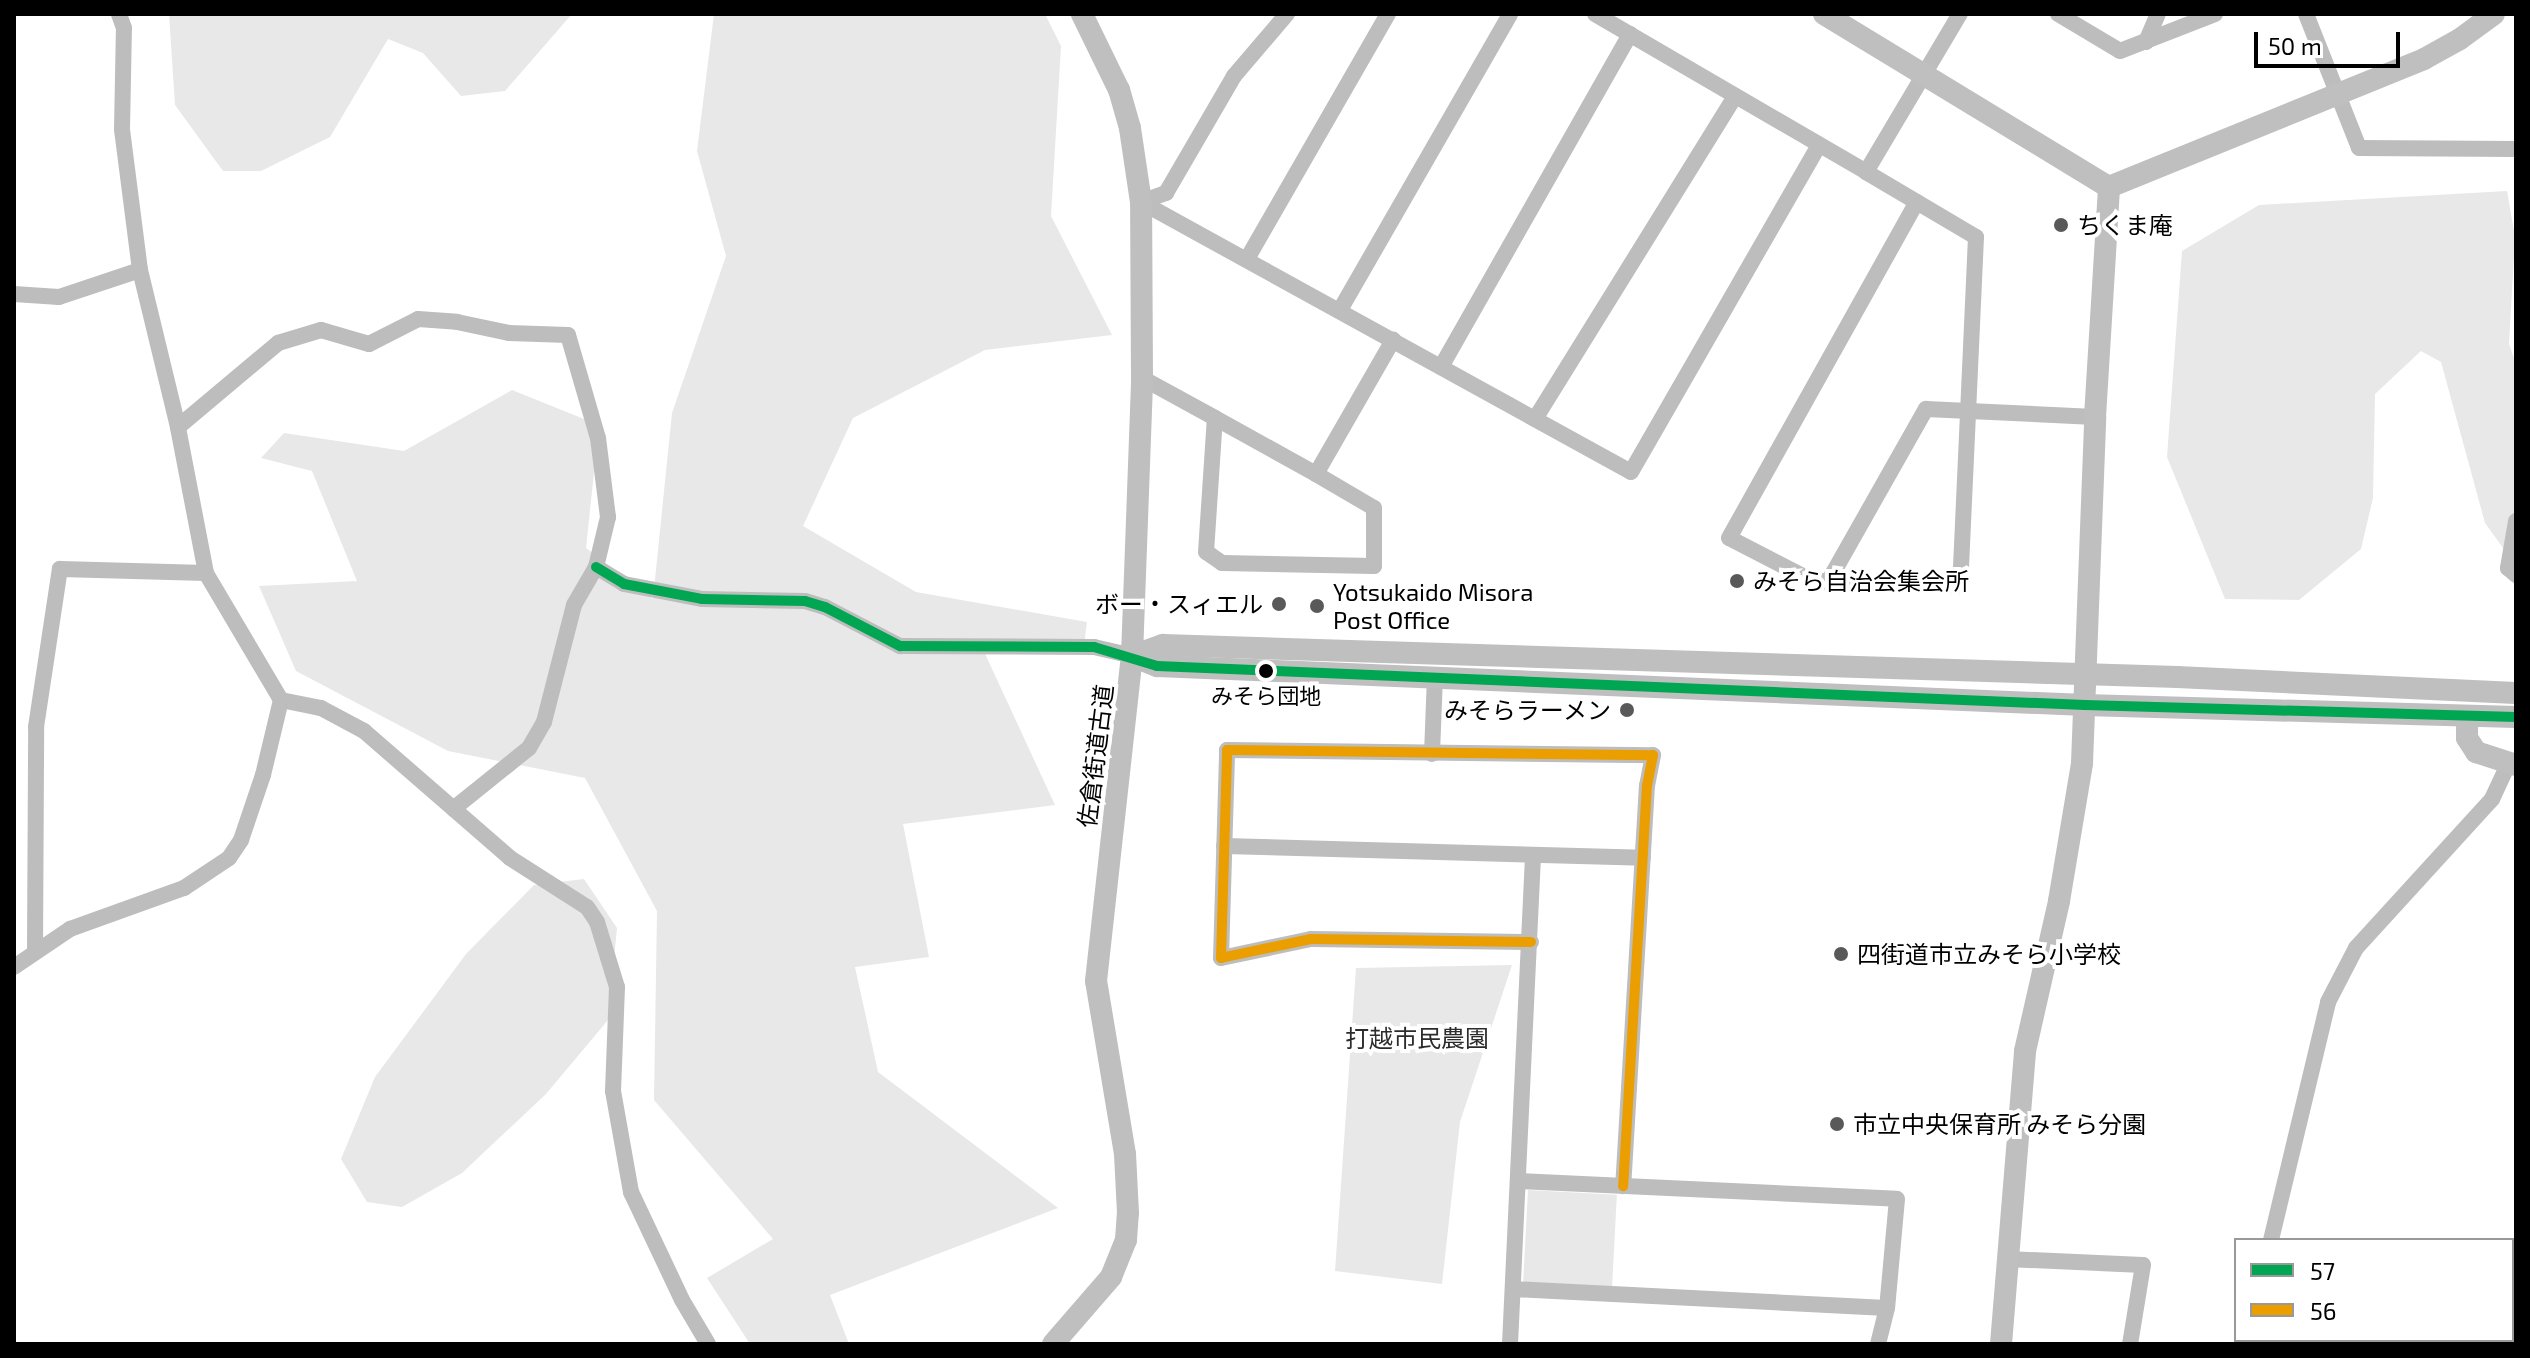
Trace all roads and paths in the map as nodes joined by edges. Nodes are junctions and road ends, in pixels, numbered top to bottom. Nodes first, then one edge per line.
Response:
1 (119, 14) edge
2 (1082, 14) edge
3 (1287, 14) edge
4 (1388, 14) edge
5 (1510, 14) edge
6 (1595, 14) edge
7 (1824, 14) edge
8 (1960, 14) edge
9 (2058, 14) edge
10 (2158, 14) edge
11 (2215, 14) edge
12 (2306, 14) edge
13 (2494, 14) edge
14 (1630, 34) junction
15 (2146, 42) junction
16 (1922, 73) junction
17 (2338, 93) junction
18 (1735, 96) junction
19 (1819, 145) junction
20 (2516, 149) edge
21 (1866, 172) junction
22 (2109, 187) junction
23 (1141, 202) junction
24 (1917, 202) junction
25 (1247, 259) junction
26 (140, 270) junction
27 (14, 294) edge
28 (1340, 310) junction
29 (1393, 340) junction
30 (1441, 367) junction
31 (1142, 378) junction
32 (1968, 411) junction
33 (2095, 417) junction
34 (1215, 418) junction
35 (1535, 419) junction
36 (178, 427) junction
37 (1316, 474) junction
38 (2516, 521) edge
39 (596, 567) junction
40 (206, 573) junction
41 (2516, 575) edge
42 (1828, 582) junction
43 (1132, 656) junction
44 (2087, 676) junction
45 (1435, 677) junction
46 (2516, 693) edge
47 (281, 700) junction
48 (2085, 705) junction
49 (2467, 716) junction
50 (2516, 717) edge
51 (1432, 754) junction
52 (2512, 765) edge
53 (453, 809) junction
54 (1224, 846) junction
55 (1533, 857) junction
56 (1643, 858) junction
57 (1531, 942) junction
58 (35, 951) junction
59 (14, 967) edge
60 (1519, 1181) junction
61 (1623, 1186) junction
62 (2271, 1238) edge
63 (2007, 1259) junction
64 (1513, 1289) junction
65 (1887, 1308) junction
66 (708, 1344) edge
67 (1053, 1344) edge
68 (1510, 1344) edge
69 (1878, 1344) edge
70 (2001, 1344) edge
71 (2130, 1344) edge

1 - 26 street
2 - 23 street, 佐倉街道古道
3 - 23 street
4 - 25 street
5 - 28 street
6 - 14 street
7 - 16 street
8 - 16 street
9 - 15 street
10 - 15 street
11 - 15 street
12 - 17 street
13 - 17 street
14 - 18 street
14 - 30 street
16 - 21 street
16 - 22 street
17 - 20 street
17 - 22 street
18 - 19 street
18 - 35 street
19 - 21 street
19 - 35 street
21 - 24 street
22 - 33 street
23 - 25 street
23 - 31 street, 佐倉街道古道
24 - 32 street
24 - 42 street
25 - 28 street
26 - 27 street
26 - 36 street
28 - 29 street
29 - 30 street
29 - 37 street
30 - 35 street
31 - 34 street
31 - 43 street, 佐倉街道古道
32 - 33 street
32 - 42 street
32 - 42 street
33 - 44 street
34 - 37 street
34 - 37 street
36 - 39 street
36 - 40 street
38 - 41 street
39 - 43 street
39 - 53 street
40 - 47 street
40 - 58 street
43 - 44 street
43 - 45 street
43 - 67 street, 佐倉街道古道
44 - 46 street
44 - 48 street
45 - 48 street
45 - 51 street
47 - 53 street
47 - 58 street
48 - 49 street
48 - 63 street
49 - 50 street
49 - 52 street
51 - 54 street
51 - 56 street
52 - 62 street
53 - 66 street
54 - 55 street
54 - 57 street
55 - 56 street
55 - 57 street
56 - 61 street
57 - 60 street
58 - 59 street
60 - 61 street
60 - 64 street
61 - 65 street
63 - 70 street
63 - 71 street
64 - 65 street
64 - 68 street
65 - 69 street

